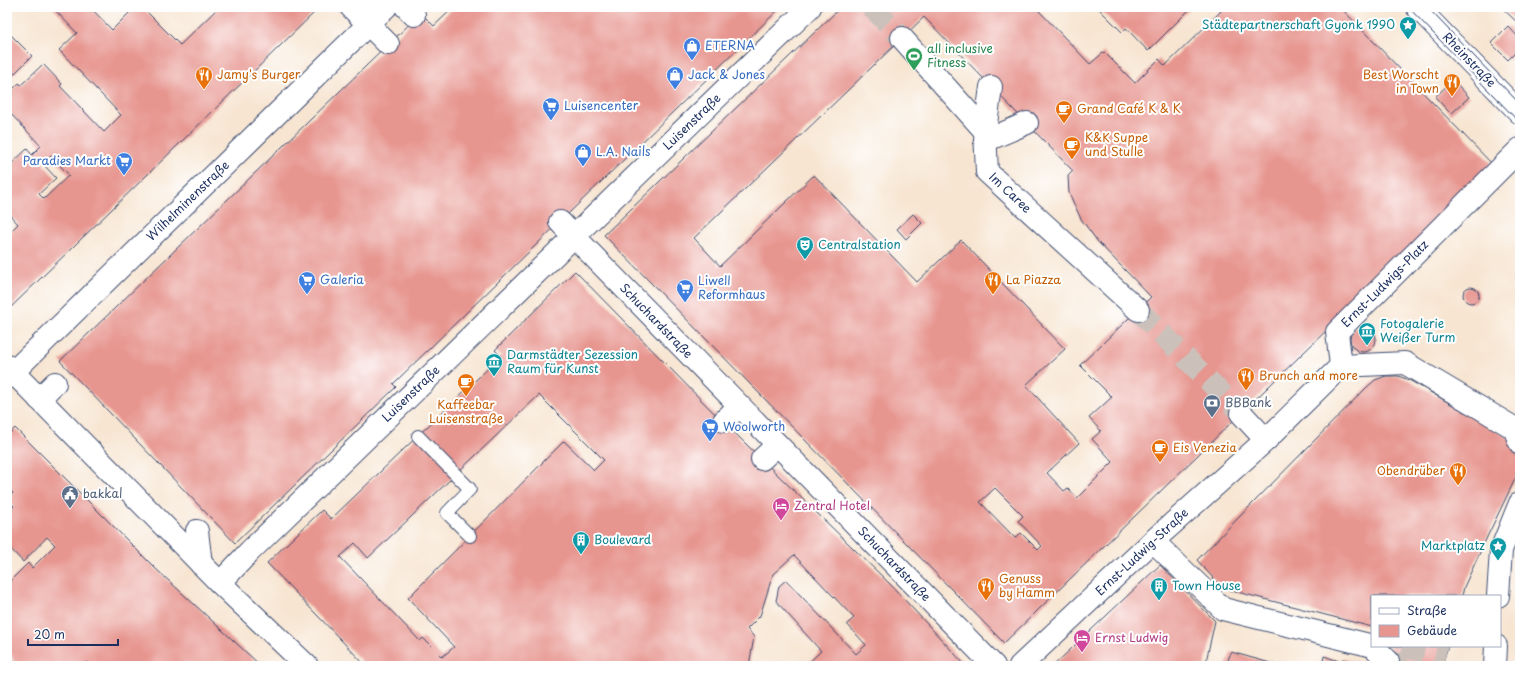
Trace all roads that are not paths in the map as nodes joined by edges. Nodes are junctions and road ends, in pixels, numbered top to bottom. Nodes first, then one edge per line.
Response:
1 (351, 7) edge
2 (386, 7) edge
3 (810, 7) edge
4 (1417, 7) edge
5 (368, 24) junction
6 (902, 38) tunnel mouth
7 (388, 44) dead end
8 (991, 86) dead end
9 (1520, 114) edge
10 (1027, 123) dead end
11 (985, 136) junction
12 (1520, 149) edge
13 (567, 229) junction
14 (1138, 310) tunnel mouth
15 (1340, 366) junction
16 (9, 372) edge
17 (55, 383) dead end
18 (39, 399) junction
19 (739, 406) junction
20 (1241, 413) tunnel mouth
21 (724, 421) dead end
22 (418, 436) dead end
23 (1266, 440) junction
24 (1520, 443) edge
25 (1520, 503) edge
26 (197, 531) dead end
27 (470, 536) dead end
28 (1153, 541) junction
29 (201, 564) junction
30 (220, 583) junction
31 (1498, 595) edge
32 (1496, 647) edge
33 (1378, 651) tunnel mouth
34 (1027, 664) edge
35 (307, 666) edge
36 (994, 666) edge
37 (1495, 666) edge

1 - 5 street
2 - 5 street, Wilhelminenstraße
3 - 13 street, Luisenstraße
4 - 9 street, Rheinstraße
5 - 7 street
5 - 16 street, Wilhelminenstraße
6 - 11 street
8 - 11 street, Im Caree
10 - 11 street
11 - 14 street, Im Caree
12 - 15 street, Ernst-Ludwigs-Platz
13 - 19 street, Schuchardstraße
13 - 30 street, Luisenstraße
15 - 23 street, Ernst-Ludwig-Straße
15 - 24 street
16 - 18 street
17 - 18 street
18 - 29 street
19 - 21 street
19 - 36 street, Schuchardstraße
20 - 23 street
22 - 27 lane
23 - 28 street, Ernst-Ludwig-Straße
25 - 31 street
26 - 29 street
28 - 33 street
28 - 34 street, Ernst-Ludwig-Straße
29 - 30 street
30 - 35 street
32 - 37 street

